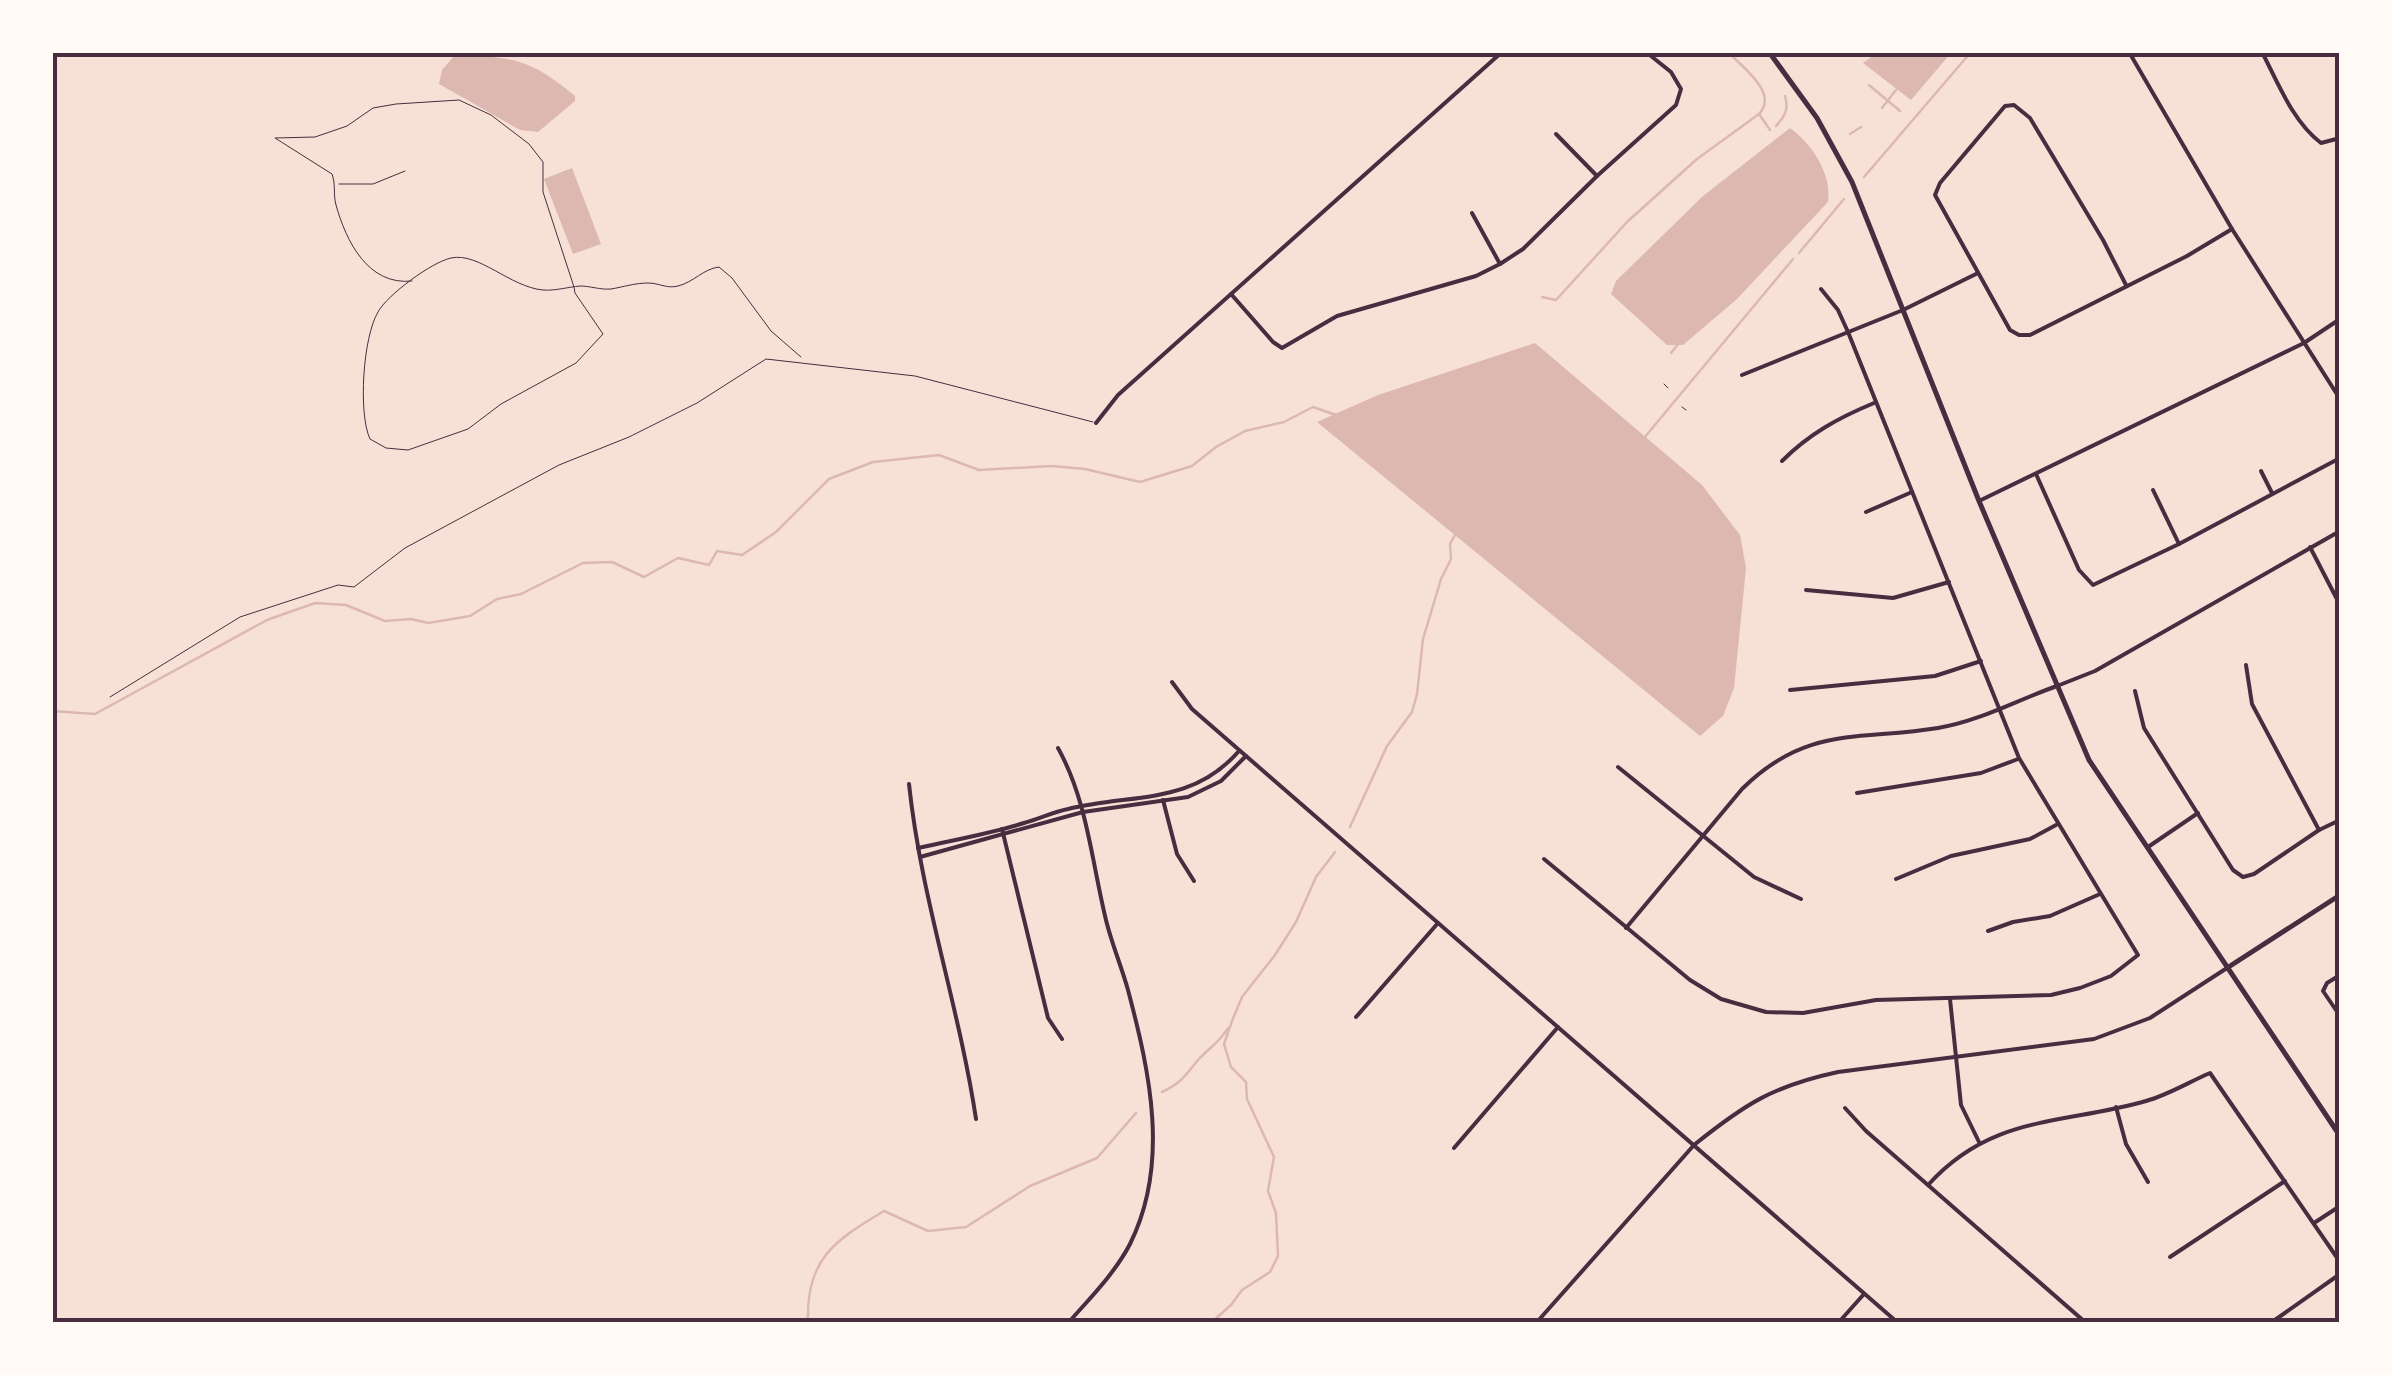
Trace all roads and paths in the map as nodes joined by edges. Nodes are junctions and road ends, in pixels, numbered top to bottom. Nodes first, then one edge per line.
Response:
1 (1502, 52) edge
2 (1646, 52) edge
3 (1769, 52) edge
4 (2129, 52) edge
5 (2262, 52) edge
6 (1556, 134) dead end
7 (2340, 138) edge
8 (406, 171) dead end
9 (1597, 176) junction
10 (336, 184) junction
11 (1472, 213) dead end
12 (2232, 229) junction
13 (1500, 264) junction
14 (1978, 273) junction
15 (412, 281) junction
16 (2126, 285) junction
17 (574, 287) junction
18 (1821, 289) dead end
19 (1230, 294) junction
20 (1903, 310) junction
21 (2340, 319) edge
22 (1848, 332) junction
23 (2304, 343) junction
24 (808, 362) junction
25 (1742, 375) dead end
26 (1664, 384) dead end
27 (1668, 388) dead end
28 (2340, 399) edge
29 (1876, 402) junction
30 (1682, 407) dead end
31 (1686, 410) dead end
32 (1096, 423) joint
33 (2340, 458) edge
34 (1782, 461) dead end
35 (2260, 471) dead end
36 (2036, 474) junction
37 (2152, 490) dead end
38 (1913, 492) junction
39 (2272, 494) junction
40 (1979, 501) junction
41 (1866, 512) dead end
42 (2340, 531) edge
43 (2180, 544) junction
44 (2310, 547) junction
45 (1950, 582) junction
46 (1806, 590) dead end
47 (2339, 601) edge
48 (1981, 661) junction
49 (2246, 665) dead end
50 (1172, 682) dead end
51 (2057, 686) junction
52 (1790, 690) dead end
53 (2135, 691) dead end
54 (110, 697) dead end
55 (2000, 708) junction
56 (1058, 748) dead end
57 (1239, 750) junction
58 (1246, 756) junction
59 (2019, 758) junction
60 (1618, 767) dead end
61 (908, 784) dead end
62 (1856, 792) dead end
63 (1162, 795) junction
64 (1164, 802) junction
65 (1083, 809) junction
66 (2198, 813) junction
67 (2340, 820) edge
68 (2057, 824) junction
69 (1002, 829) junction
70 (2320, 830) junction
71 (1004, 836) junction
72 (1703, 836) junction
73 (918, 848) junction
74 (2147, 848) junction
75 (920, 857) junction
76 (1544, 858) dead end
77 (1896, 879) dead end
78 (1194, 882) dead end
79 (2100, 894) junction
80 (2340, 896) edge
81 (1801, 899) dead end
82 (1438, 922) junction
83 (1626, 928) junction
84 (1988, 931) dead end
85 (2227, 968) junction
86 (2340, 975) edge
87 (1950, 999) junction
88 (2340, 1016) edge
89 (1356, 1018) dead end
90 (1558, 1026) junction
91 (1062, 1039) dead end
92 (1956, 1057) junction
93 (2116, 1107) junction
94 (1845, 1108) dead end
95 (976, 1119) dead end
96 (2340, 1136) edge
97 (1980, 1142) junction
98 (1694, 1145) junction
99 (1454, 1148) dead end
100 (2285, 1181) junction
101 (2148, 1182) dead end
102 (1928, 1186) junction
103 (2340, 1206) edge
104 (2314, 1224) junction
105 (2170, 1257) dead end
106 (2340, 1262) edge
107 (2340, 1274) edge
108 (1864, 1294) junction
109 (1069, 1322) edge
110 (1537, 1322) edge
111 (1839, 1322) edge
112 (1897, 1322) edge
113 (2084, 1322) edge
114 (2272, 1322) edge

1 - 19 street
2 - 9 street
3 - 20 main road
4 - 12 street
5 - 7 street
6 - 9 street
8 - 10 path
9 - 13 street
10 - 15 path
10 - 17 path
11 - 13 street
12 - 16 street
12 - 23 street
13 - 19 street
14 - 16 street
14 - 16 street
14 - 20 street
15 - 17 path
15 - 17 path
17 - 24 path
18 - 22 street
19 - 32 street
20 - 22 street
20 - 40 main road
21 - 23 street
22 - 25 street
22 - 29 street
23 - 28 street
23 - 36 street
24 - 32 lane
24 - 54 lane
26 - 27 path
29 - 34 street
29 - 38 street
30 - 31 path
33 - 39 street
35 - 39 street
36 - 40 street
36 - 43 street
37 - 43 street
38 - 41 street
38 - 45 street
39 - 43 street
40 - 51 main road
42 - 44 street
44 - 47 street
44 - 51 street
45 - 46 street
45 - 48 street
48 - 52 street
48 - 55 street
49 - 70 street
50 - 57 street
51 - 55 street
51 - 74 main road
53 - 66 street
55 - 59 street
55 - 72 street
56 - 65 street
57 - 58 street
57 - 63 street
58 - 64 street
58 - 82 street
59 - 62 street
59 - 68 street
60 - 72 street
61 - 73 street
63 - 64 street
63 - 65 street
64 - 65 street
64 - 78 street
65 - 69 street
65 - 71 street
65 - 109 street
66 - 70 street
66 - 74 street
67 - 70 street
68 - 77 street
68 - 79 street
69 - 71 street
69 - 73 street
71 - 75 street
71 - 91 street
72 - 81 street
72 - 83 street
73 - 75 street
74 - 85 main road
75 - 95 street
76 - 83 street
79 - 84 street
79 - 87 street
80 - 85 main road
82 - 89 street
82 - 90 street
83 - 87 street
85 - 92 street
85 - 96 main road
86 - 88 street
87 - 92 street
90 - 98 street
90 - 99 street
92 - 97 street
92 - 98 street
93 - 97 street
93 - 100 street
93 - 101 street
94 - 102 street
97 - 102 street
98 - 108 street
98 - 110 street
100 - 104 street
100 - 105 street
102 - 113 street
103 - 104 street
104 - 106 street
107 - 114 street
108 - 111 street
108 - 112 street

